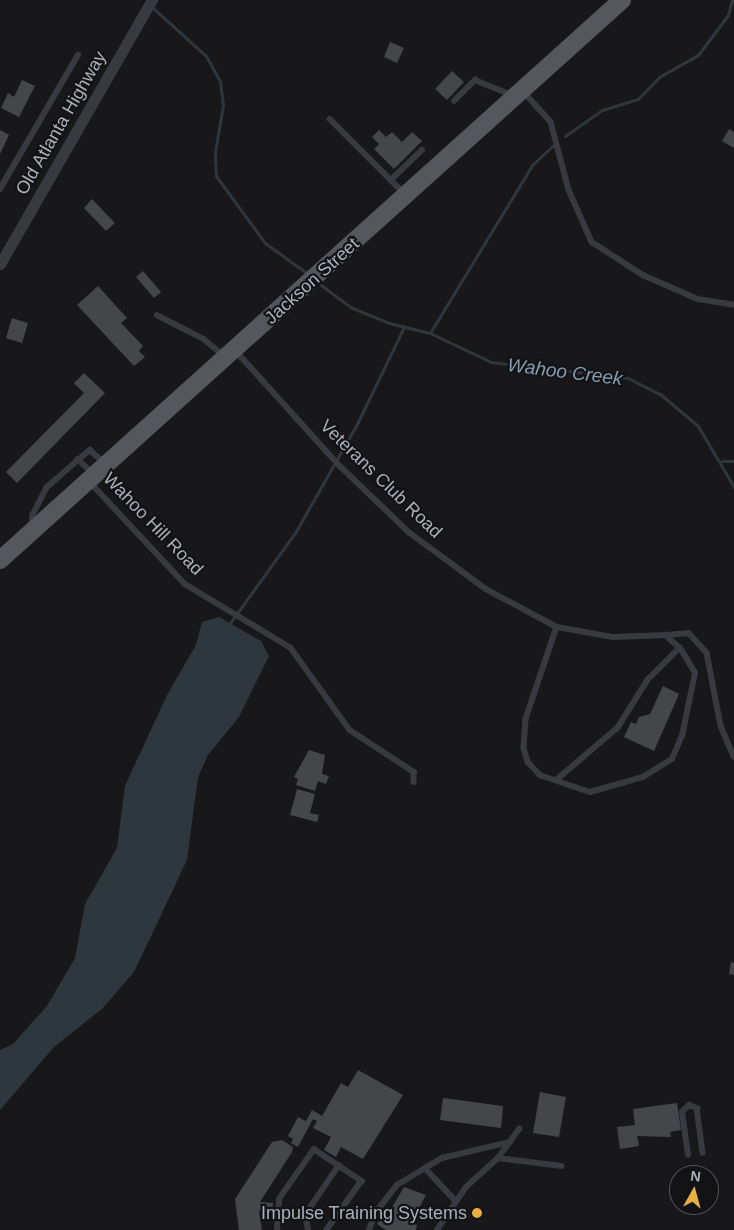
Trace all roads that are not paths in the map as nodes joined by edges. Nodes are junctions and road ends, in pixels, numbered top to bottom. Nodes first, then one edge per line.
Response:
1 (622, 0) edge
2 (150, 4) edge
3 (78, 54) dead end
4 (519, 93) junction
5 (454, 101) dead end
6 (330, 119) dead end
7 (422, 150) dead end
8 (391, 180) junction
9 (0, 188) edge
10 (407, 196) junction
11 (0, 264) edge
12 (734, 305) edge
13 (157, 316) dead end
14 (231, 355) junction
15 (78, 460) junction
16 (97, 474) junction
17 (33, 530) junction
18 (0, 560) edge
19 (557, 627) junction
20 (666, 635) junction
21 (680, 648) junction
22 (734, 756) edge
23 (557, 780) junction
24 (414, 782) dead end
25 (519, 1128) dead end
26 (510, 1142) junction
27 (703, 1153) dead end
28 (688, 1155) dead end
29 (498, 1158) junction
30 (339, 1165) junction
31 (562, 1166) dead end
32 (425, 1168) junction
33 (456, 1201) junction
34 (277, 1230) edge
35 (308, 1230) edge
36 (327, 1230) edge
37 (369, 1230) edge
38 (437, 1230) edge

1 - 4 main road, Jackson Street
2 - 11 street, Old Atlanta Highway
3 - 9 lane
4 - 5 lane
4 - 10 main road, Jackson Street
4 - 12 lane
6 - 8 lane
7 - 8 lane
8 - 10 lane
10 - 14 main road, Jackson Street
13 - 14 lane, Veterans Club Road
14 - 16 main road, Jackson Street
14 - 19 lane, Veterans Club Road
15 - 16 lane
15 - 16 lane
15 - 17 lane
16 - 17 main road, Jackson Street
16 - 24 lane, Wahoo Hill Road
17 - 18 main road, Jackson Street
19 - 20 lane, Veterans Club Road
19 - 23 lane
20 - 21 lane
20 - 22 lane, Veterans Club Road
21 - 23 lane
21 - 23 lane
25 - 26 lane
26 - 29 lane
26 - 32 lane
27 - 28 lane
29 - 31 lane
29 - 33 lane
30 - 34 lane
30 - 35 lane
30 - 36 lane
32 - 33 lane
32 - 37 lane
33 - 38 lane

